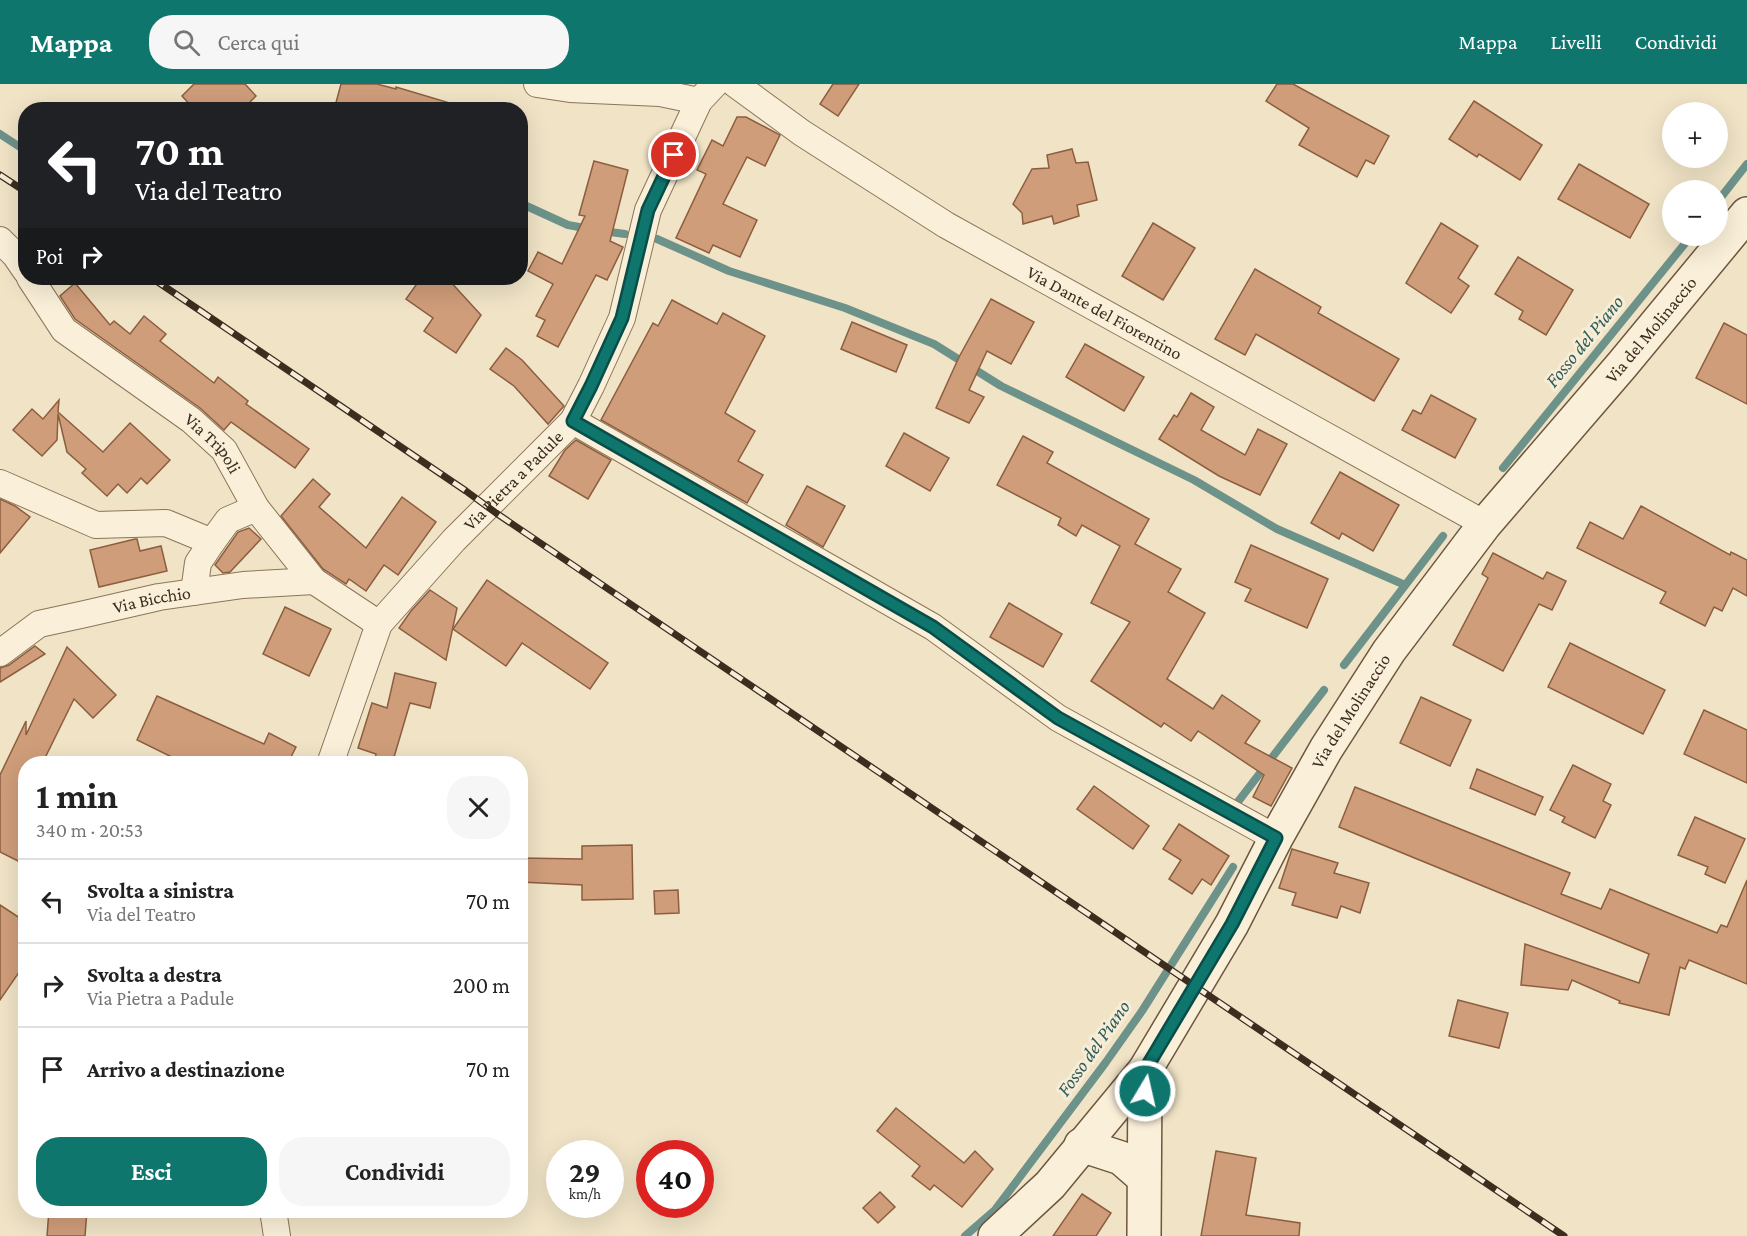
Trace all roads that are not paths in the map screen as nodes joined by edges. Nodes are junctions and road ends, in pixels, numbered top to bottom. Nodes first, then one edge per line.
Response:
1 (537, 84) edge
2 (735, 84) edge
3 (707, 92) edge
4 (1747, 214) edge
5 (0, 240) edge
6 (18, 259) edge
7 (35, 285) edge
8 (573, 421) junction
9 (0, 483) edge
10 (256, 508) junction
11 (1485, 524) junction
12 (212, 542) junction
13 (314, 581) junction
14 (194, 592) junction
15 (379, 624) junction
16 (0, 653) edge
17 (333, 756) edge
18 (1276, 838) junction
19 (1145, 1070) junction
20 (1081, 1145) junction
21 (1144, 1178) junction
22 (274, 1218) edge
23 (277, 1236) edge
24 (995, 1236) edge
25 (1144, 1236) edge

1 - 3 street
2 - 11 street, Via Dante del Fiorentino
3 - 8 street, Via Pietra a Padule
4 - 11 street, Via del Molinaccio
5 - 6 street
7 - 10 street, Via Tripoli
8 - 15 street, Via Pietra a Padule
8 - 18 street
9 - 12 street
10 - 12 street
10 - 13 street, Via Tripoli
11 - 18 street, Via del Molinaccio
12 - 14 street
13 - 14 street, Via Bicchio
13 - 15 street, Via Tripoli
14 - 16 street, Via Bicchio
15 - 17 street, Via Pietra a Padule
18 - 19 street, Via del Molinaccio
19 - 20 street, Via del Molinaccio
19 - 21 street
20 - 21 street
20 - 24 street, Via del Molinaccio
21 - 25 street
22 - 23 street

